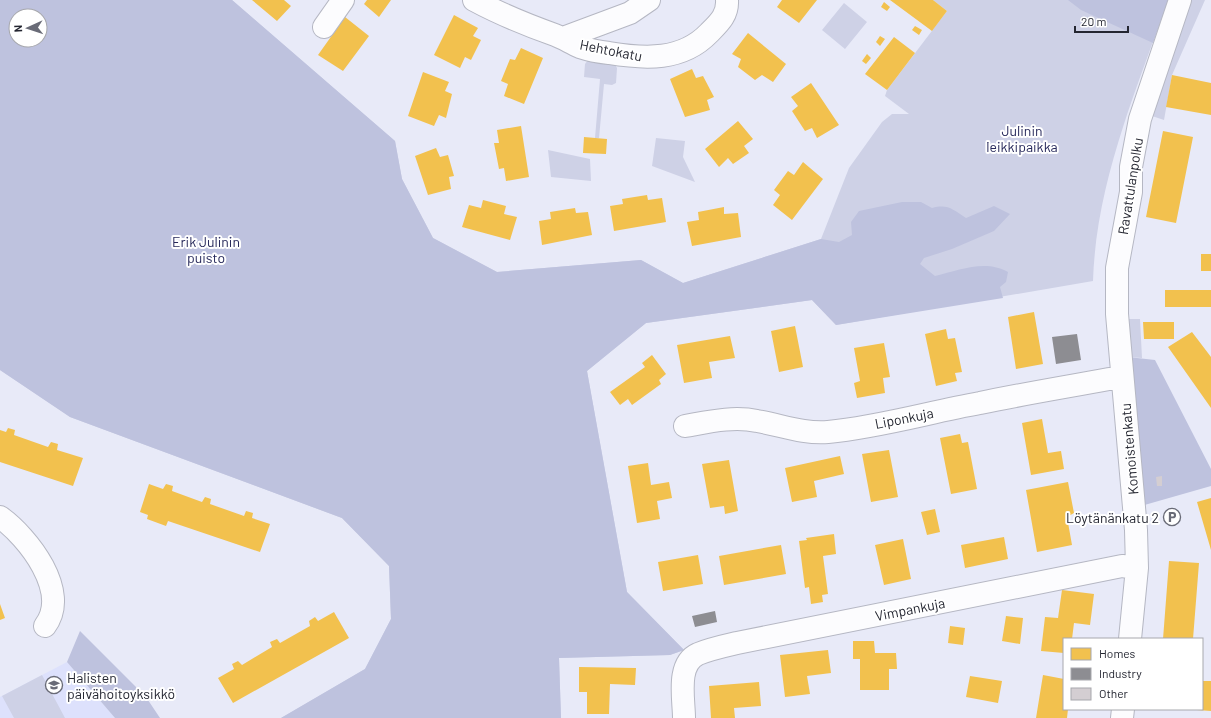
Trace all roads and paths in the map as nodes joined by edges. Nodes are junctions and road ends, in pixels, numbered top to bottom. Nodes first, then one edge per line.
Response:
1 (342, 0) edge
2 (474, 0) edge
3 (649, 0) edge
4 (727, 0) edge
5 (1180, 0) edge
6 (324, 27) dead end
7 (563, 38) junction
8 (1122, 379) junction
9 (685, 426) dead end
10 (0, 517) edge
11 (1137, 568) junction
12 (45, 626) dead end
13 (1130, 638) edge
14 (684, 718) edge

1 - 6 street
2 - 7 street, Hehtokatu
3 - 7 street, Hehtokatu
4 - 7 street, Hehtokatu
5 - 8 street, Ravattulanpolku
8 - 9 street, Liponkuja
8 - 11 street, Komoistenkatu
10 - 12 street
11 - 13 street, Komoistenkatu
11 - 14 street, Vimpankuja

